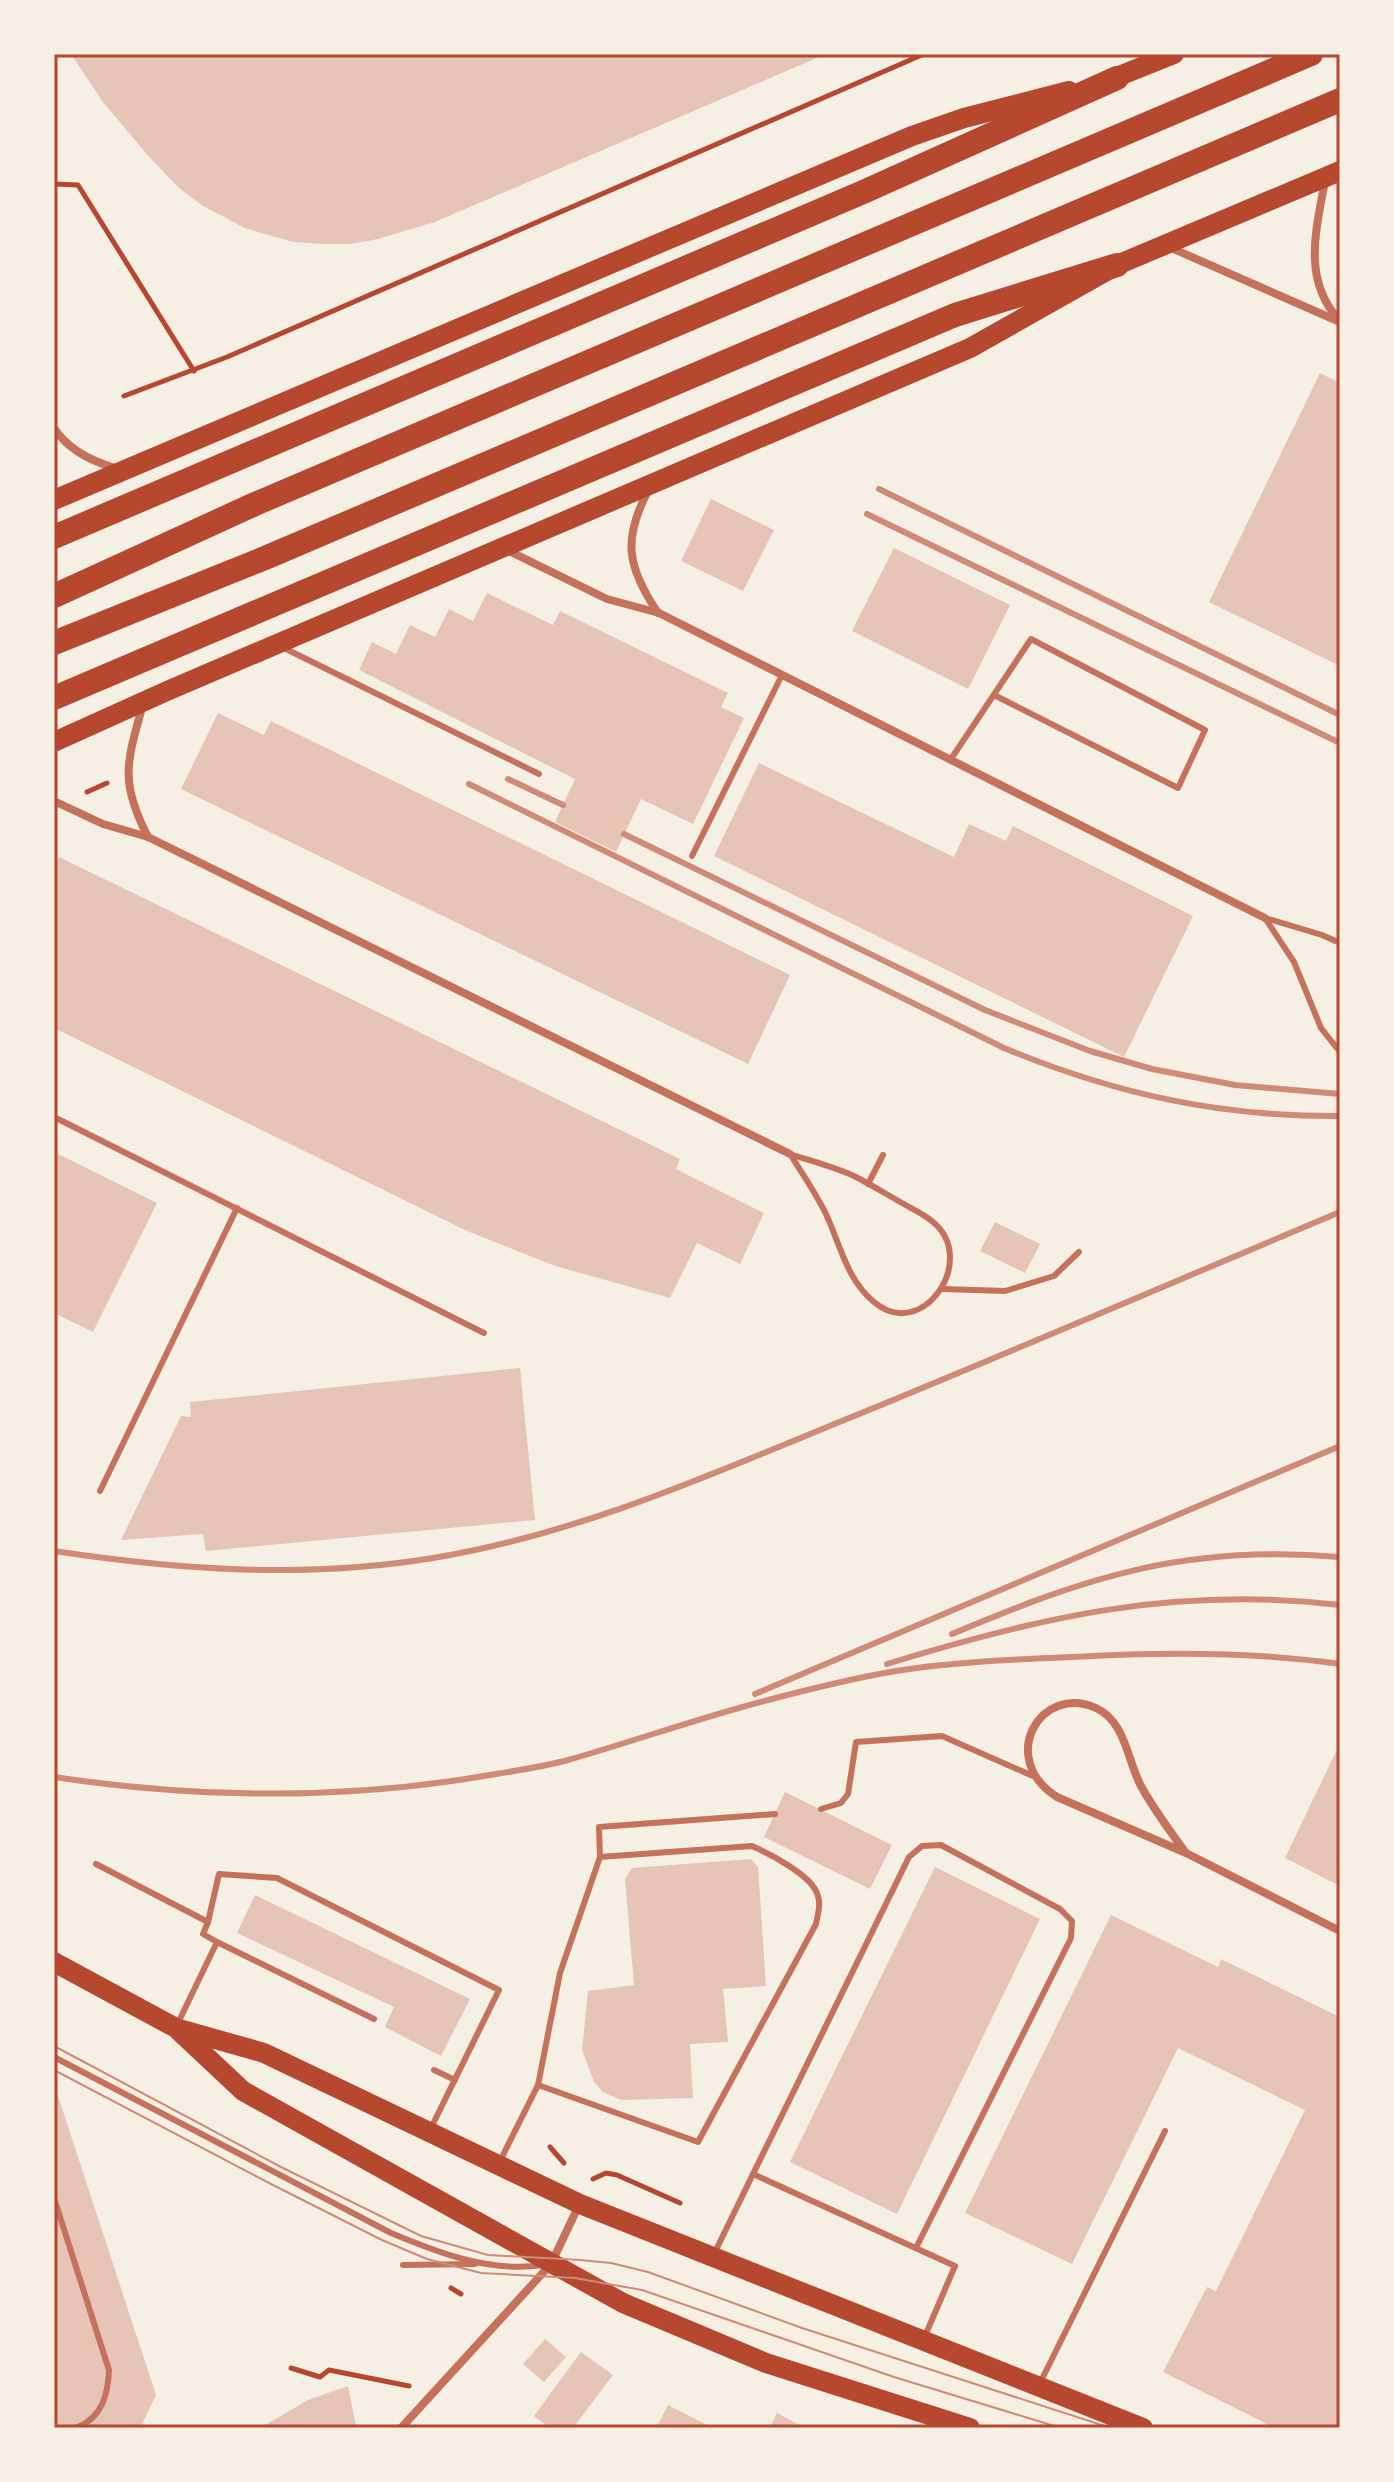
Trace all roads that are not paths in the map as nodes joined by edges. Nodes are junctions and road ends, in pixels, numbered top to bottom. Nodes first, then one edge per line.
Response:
1 (1174, 54) edge
2 (1311, 54) edge
3 (1117, 78) junction
4 (1340, 100) edge
5 (1333, 174) edge
6 (1165, 245) junction
7 (1117, 265) junction
8 (1340, 321) edge
9 (54, 428) edge
10 (123, 471) junction
11 (652, 484) junction
12 (54, 500) edge
13 (54, 537) edge
14 (503, 548) junction
15 (54, 596) edge
16 (659, 613) junction
17 (54, 643) edge
18 (278, 644) junction
19 (782, 675) junction
20 (994, 695) junction
21 (54, 698) edge
22 (144, 701) junction
23 (54, 742) edge
24 (951, 759) junction
25 (539, 774) dead end
26 (54, 801) edge
27 (148, 837) junction
28 (692, 856) dead end
29 (1265, 918) junction
30 (1340, 943) edge
31 (1340, 1052) edge
32 (54, 1117) edge
33 (790, 1154) junction
34 (883, 1155) dead end
35 (868, 1184) junction
36 (237, 1208) junction
37 (1079, 1252) dead end
38 (943, 1289) junction
39 (484, 1333) dead end
40 (100, 1491) dead end
41 (1033, 1776) junction
42 (821, 1809) dead end
43 (775, 1814) dead end
44 (1186, 1853) junction
45 (600, 1857) junction
46 (96, 1864) dead end
47 (208, 1922) junction
48 (1340, 1931) edge
49 (217, 1942) junction
50 (54, 1962) edge
51 (374, 2019) dead end
52 (176, 2028) junction
53 (54, 2057) edge
54 (434, 2070) dead end
55 (455, 2080) junction
56 (538, 2085) junction
57 (1165, 2131) dead end
58 (429, 2132) junction
59 (499, 2164) junction
60 (753, 2174) junction
61 (54, 2198) edge
62 (580, 2204) junction
63 (916, 2248) junction
64 (713, 2257) junction
65 (482, 2263) junction
66 (551, 2264) junction
67 (403, 2265) dead end
68 (924, 2339) junction
69 (1039, 2387) junction
70 (76, 2428) edge
71 (401, 2428) edge
72 (970, 2428) edge
73 (1143, 2428) edge

1 - 3 main road
2 - 15 highway
3 - 10 main road
3 - 13 highway
4 - 17 highway
5 - 6 main road
5 - 8 street
6 - 7 main road
6 - 8 street
7 - 11 main road
7 - 21 highway
9 - 10 street
10 - 12 main road
11 - 14 main road
11 - 16 street
14 - 16 street
14 - 18 main road
16 - 19 street
18 - 22 main road
18 - 25 lane
19 - 24 street
19 - 28 lane
20 - 20 lane
20 - 24 lane
22 - 23 main road
22 - 27 street
24 - 29 street
26 - 27 street
27 - 33 street
29 - 30 lane
29 - 31 lane
32 - 36 lane
33 - 35 lane
33 - 38 lane
34 - 35 lane
35 - 38 lane
36 - 39 lane
36 - 40 lane
37 - 38 lane
41 - 42 lane
41 - 44 street
41 - 44 street
43 - 45 lane
44 - 48 street
45 - 56 lane
45 - 56 lane
46 - 47 lane
47 - 49 lane
47 - 55 lane
49 - 51 lane
49 - 52 lane
50 - 52 main road
52 - 58 main road
52 - 66 main road
53 - 65 lane
54 - 55 lane
55 - 58 lane
56 - 59 lane
57 - 69 lane
58 - 59 main road
59 - 62 main road
60 - 63 lane
60 - 63 lane
60 - 64 lane
61 - 70 lane
62 - 64 main road
62 - 66 street
63 - 68 lane
64 - 68 main road
65 - 66 lane
65 - 67 lane
66 - 71 street
66 - 72 main road
68 - 69 main road
69 - 73 main road

